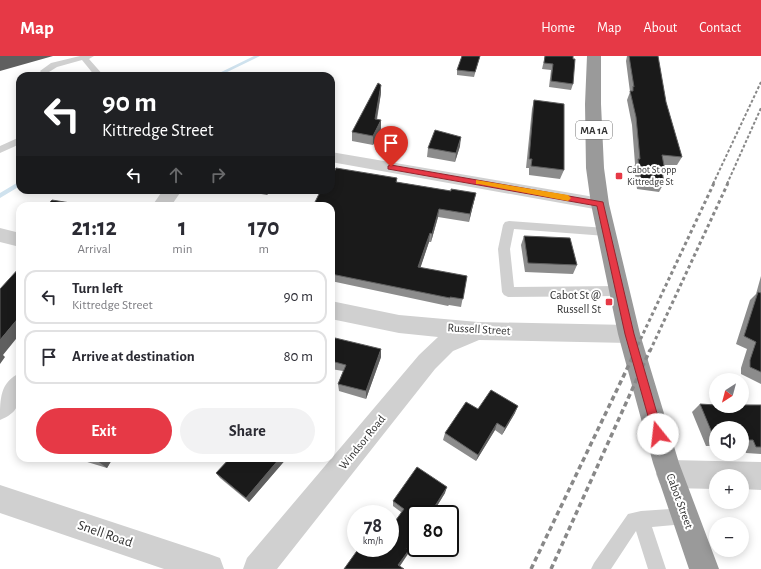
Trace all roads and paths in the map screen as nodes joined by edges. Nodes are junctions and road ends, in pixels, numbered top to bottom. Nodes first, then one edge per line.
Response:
1 (594, 56) edge
2 (87, 57) edge
3 (45, 72) edge
4 (97, 72) edge
5 (16, 142) edge
6 (0, 150) edge
7 (335, 158) edge
8 (600, 204) junction
9 (606, 232) junction
10 (0, 235) edge
11 (16, 239) edge
12 (619, 291) junction
13 (335, 311) edge
14 (478, 330) junction
15 (629, 334) junction
16 (16, 389) edge
17 (0, 409) edge
18 (670, 474) junction
19 (761, 476) edge
20 (0, 499) edge
21 (685, 516) junction
22 (640, 519) junction
23 (209, 569) edge
24 (258, 569) edge
25 (600, 569) edge
26 (657, 569) edge
27 (704, 569) edge

1 - 8 highway, Cabot Street / MA 1A
2 - 3 lane
2 - 4 lane
5 - 6 lane
7 - 8 street
8 - 9 highway, Cabot Street / MA 1A
9 - 12 highway, Cabot Street / MA 1A
9 - 12 lane
10 - 11 street
12 - 15 highway, Cabot Street / MA 1A
13 - 14 street, Russell Street
14 - 15 street, Russell Street
14 - 24 street, Windsor Road
15 - 18 highway, Cabot Street / MA 1A
16 - 17 street
18 - 19 street
18 - 21 highway, Cabot Street / MA 1A
20 - 23 street, Snell Road
21 - 22 lane
21 - 27 highway, Cabot Street / MA 1A
22 - 25 lane
22 - 26 lane

